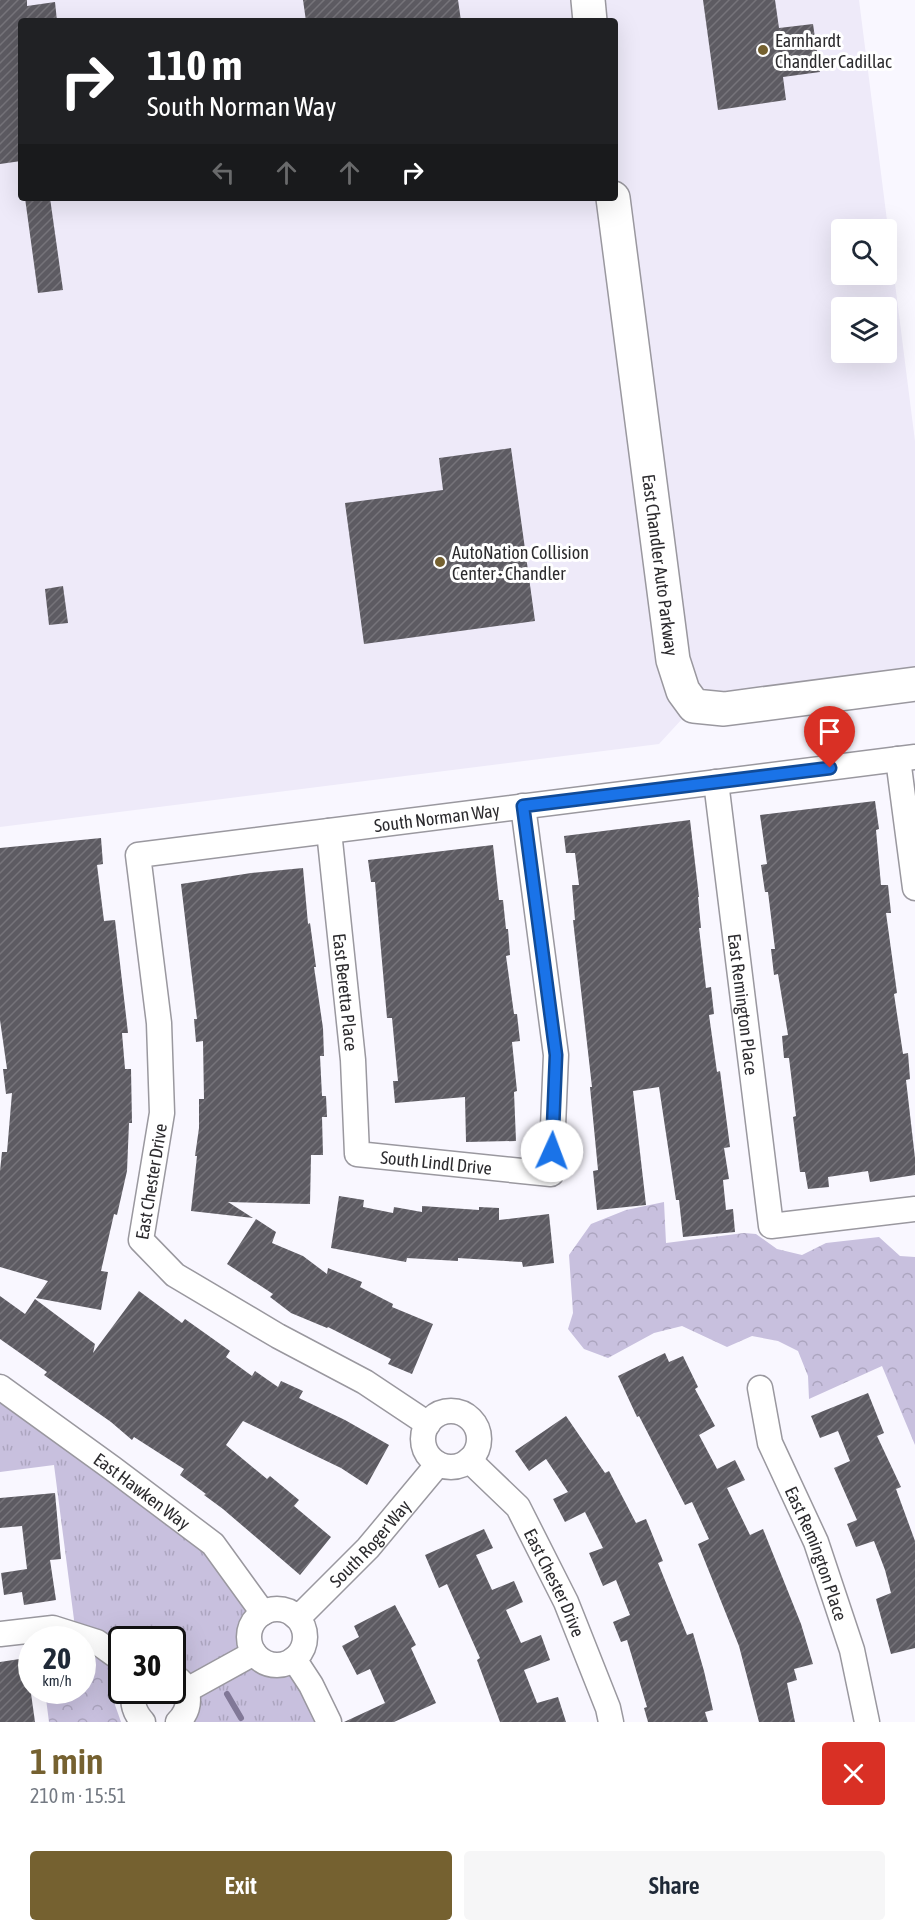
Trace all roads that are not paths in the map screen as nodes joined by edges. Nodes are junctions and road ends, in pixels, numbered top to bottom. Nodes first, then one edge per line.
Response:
1 (588, 0) edge
2 (590, 18) edge
3 (613, 201) edge
4 (915, 684) edge
5 (906, 758) edge
6 (716, 782) junction
7 (523, 806) junction
8 (329, 831) junction
9 (138, 855) joint
10 (915, 888) edge
11 (357, 1154) joint
12 (915, 1209) edge
13 (0, 1387) edge
14 (760, 1388) dead end
15 (428, 1424) junction
16 (470, 1460) junction
17 (438, 1464) junction
18 (263, 1613) junction
19 (295, 1616) junction
20 (0, 1634) edge
21 (108, 1650) edge
22 (254, 1653) junction
23 (294, 1659) junction
24 (186, 1681) edge
25 (186, 1702) edge
26 (133, 1704) edge
27 (143, 1722) edge
28 (178, 1722) edge
29 (329, 1722) edge
30 (611, 1722) edge
31 (867, 1722) edge

1 - 2 street
3 - 4 street, East Chandler Auto Parkway
5 - 6 street, South Norman Way
5 - 10 street
6 - 7 street, South Norman Way
6 - 12 street, East Remington Place
7 - 8 street, South Norman Way
7 - 11 street, South Lindl Drive
8 - 9 street, South Norman Way
8 - 11 street, East Beretta Place
9 - 15 street, East Chester Drive
13 - 18 street, East Hawken Way
14 - 31 street, East Remington Place
15 - 16 street
15 - 17 street
16 - 17 street
16 - 30 street, East Chester Drive
17 - 19 street, South Roger Way
18 - 19 street
18 - 22 street
19 - 23 street
20 - 21 street
22 - 23 street
22 - 24 street
23 - 29 street
25 - 28 street
26 - 27 street

